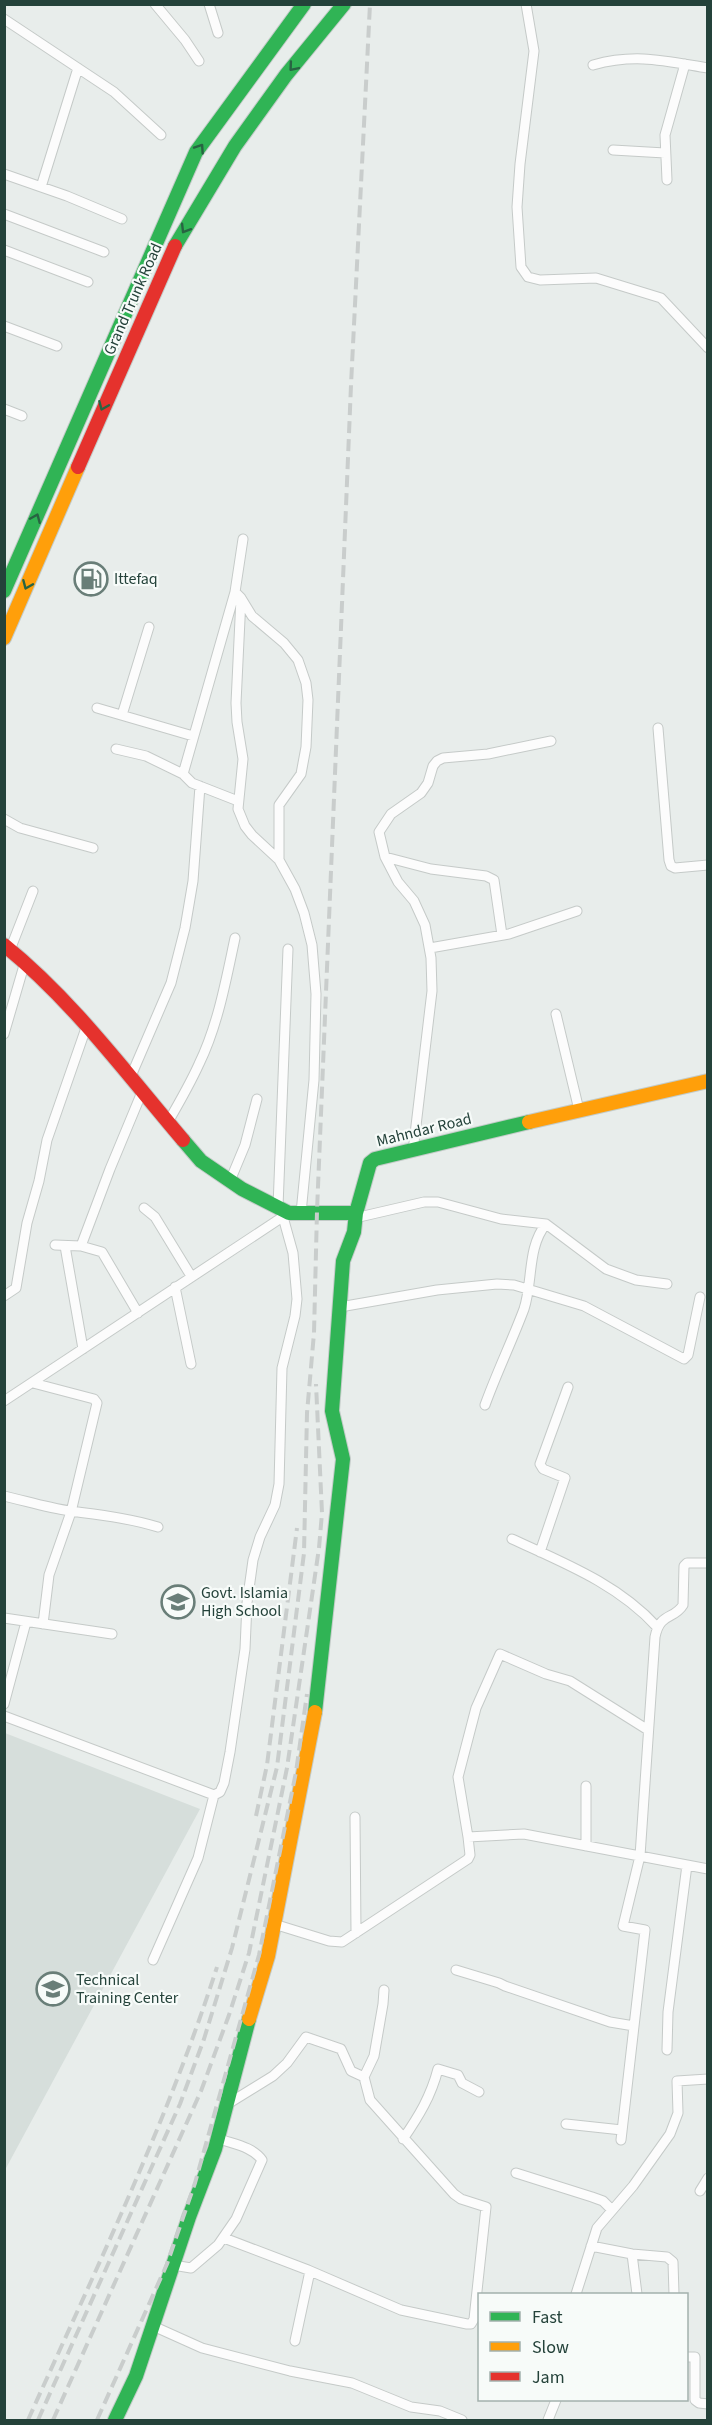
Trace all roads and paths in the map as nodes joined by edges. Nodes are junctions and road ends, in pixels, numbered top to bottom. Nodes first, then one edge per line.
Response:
1 (155, 4) edge
2 (209, 4) edge
3 (304, 4) edge
4 (344, 4) edge
5 (525, 4) edge
6 (4, 19) edge
7 (218, 33) dead end
8 (199, 61) dead end
9 (685, 64) junction
10 (593, 65) dead end
11 (78, 68) junction
12 (708, 68) edge
13 (161, 135) dead end
14 (613, 150) dead end
15 (665, 153) junction
16 (4, 174) edge
17 (668, 180) dead end
18 (41, 187) junction
19 (4, 214) edge
20 (122, 219) dead end
21 (4, 250) edge
22 (104, 252) dead end
23 (88, 282) dead end
24 (4, 327) edge
25 (57, 346) dead end
26 (708, 348) edge
27 (4, 409) edge
28 (22, 416) dead end
29 (243, 539) dead end
30 (4, 591) edge
31 (238, 596) junction
32 (149, 627) dead end
33 (4, 638) edge
34 (97, 708) dead end
35 (122, 715) junction
36 (658, 728) dead end
37 (193, 736) junction
38 (551, 741) dead end
39 (116, 749) dead end
40 (183, 774) junction
41 (200, 786) junction
42 (238, 801) junction
43 (4, 819) edge
44 (93, 848) dead end
45 (386, 857) junction
46 (279, 860) junction
47 (708, 865) edge
48 (33, 891) dead end
49 (577, 911) dead end
50 (502, 935) junction
51 (235, 938) dead end
52 (7, 947) edge
53 (430, 948) junction
54 (288, 949) dead end
55 (25, 962) junction
56 (556, 1014) dead end
57 (86, 1028) junction
58 (4, 1034) edge
59 (131, 1076) junction
60 (708, 1081) edge
61 (142, 1092) junction
62 (257, 1099) dead end
63 (579, 1110) junction
64 (168, 1122) junction
65 (413, 1151) junction
66 (230, 1181) junction
67 (144, 1208) dead end
68 (288, 1213) junction
69 (356, 1215) junction
70 (546, 1224) junction
71 (81, 1246) junction
72 (191, 1276) junction
73 (667, 1284) dead end
74 (175, 1287) junction
75 (528, 1288) junction
76 (4, 1296) edge
77 (700, 1297) dead end
78 (340, 1307) junction
79 (138, 1313) junction
80 (84, 1349) junction
81 (191, 1364) dead end
82 (33, 1383) junction
83 (568, 1387) dead end
84 (4, 1401) edge
85 (485, 1405) dead end
86 (4, 1496) edge
87 (71, 1512) junction
88 (158, 1527) dead end
89 (512, 1539) dead end
90 (540, 1552) junction
91 (708, 1563) edge
92 (4, 1618) edge
93 (26, 1622) junction
94 (43, 1624) junction
95 (657, 1627) junction
96 (112, 1634) dead end
97 (4, 1704) edge
98 (4, 1716) edge
99 (648, 1730) junction
100 (586, 1786) dead end
101 (214, 1796) junction
102 (355, 1817) dead end
103 (468, 1837) junction
104 (586, 1846) junction
105 (640, 1856) junction
106 (687, 1865) junction
107 (708, 1869) edge
108 (274, 1924) junction
109 (356, 1933) junction
110 (153, 1960) dead end
111 (456, 1970) dead end
112 (384, 1990) dead end
113 (634, 2026) junction
114 (668, 2050) dead end
115 (364, 2077) junction
116 (708, 2079) edge
117 (479, 2092) dead end
118 (226, 2105) junction
119 (566, 2124) dead end
120 (217, 2138) junction
121 (403, 2139) junction
122 (516, 2173) dead end
123 (708, 2178) edge
124 (700, 2191) dead end
125 (612, 2210) junction
126 (224, 2238) junction
127 (591, 2246) junction
128 (632, 2254) junction
129 (173, 2265) junction
130 (310, 2271) junction
131 (479, 2293) edge
132 (577, 2293) edge
133 (637, 2293) edge
134 (674, 2293) edge
135 (478, 2304) edge
136 (153, 2326) junction
137 (295, 2342) dead end
138 (688, 2356) edge
139 (556, 2401) edge
140 (708, 2404) edge
141 (115, 2421) edge
142 (462, 2421) edge
143 (548, 2421) edge

1 - 8 street
2 - 7 street
30 -> 3 main road, Grand Trunk Road
4 -> 33 main road, Grand Trunk Road
5 - 26 street
6 - 11 street
9 - 10 street
9 - 12 street
9 - 15 street
11 - 13 street
11 - 18 street
14 - 15 street
15 - 17 street
16 - 18 street
18 - 20 street
19 - 22 street
21 - 23 street
24 - 25 street
27 - 28 street
29 - 31 street
31 - 37 street
31 - 42 street
31 - 46 street
32 - 35 street
34 - 35 street
35 - 37 street
36 - 47 street
37 - 40 street
38 - 45 street
39 - 40 street
40 - 41 street
41 - 42 street
41 - 59 street
42 - 46 street
43 - 44 street
45 - 50 street
45 - 53 street
46 - 68 street
48 - 52 street
49 - 50 street
50 - 53 street
51 - 64 street
52 - 55 main road
53 - 65 street
54 - 68 street
55 - 57 main road
55 - 58 street
56 - 63 street
57 - 59 main road
57 - 76 street
59 - 61 main road
60 - 63 main road, Mahndar Road
61 - 64 main road
61 - 71 street
62 - 66 street
63 - 65 main road, Mahndar Road
64 - 66 main road
65 - 69 main road, Mahndar Road
66 - 68 main road
67 - 72 street
68 - 69 main road
68 - 72 street
68 - 101 street
69 - 70 street
69 - 78 main road
70 - 73 street
70 - 75 street
71 - 79 street
71 - 80 street
72 - 74 street
74 - 79 street
74 - 81 street
75 - 77 street
75 - 78 street
75 - 85 street
78 - 108 main road
79 - 80 street
80 - 82 street
82 - 84 street
82 - 87 street
83 - 90 street
86 - 87 street
87 - 88 street
87 - 94 street
89 - 90 street
90 - 95 street
91 - 95 street
92 - 93 street
93 - 94 street
93 - 97 street
94 - 96 street
95 - 99 street
98 - 101 street
99 - 103 street
99 - 105 street
100 - 104 street
101 - 110 street
102 - 109 street
103 - 104 street
103 - 109 street
104 - 105 street
105 - 106 street
105 - 113 street
106 - 107 street
106 - 114 street
108 - 109 street
108 - 118 main road
111 - 113 street
112 - 115 street
113 - 119 street
115 - 118 street
115 - 121 street
116 - 125 street
117 - 121 street
118 - 120 main road
120 - 126 street
120 - 129 main road
121 - 131 street
122 - 125 street
123 - 124 street
125 - 127 street
126 - 129 street
126 - 130 street
127 - 128 street
127 - 132 street
128 - 133 street
128 - 134 street
129 - 136 main road
130 - 135 street
130 - 137 street
136 - 141 main road
136 - 142 street
138 - 140 street
139 - 143 street

